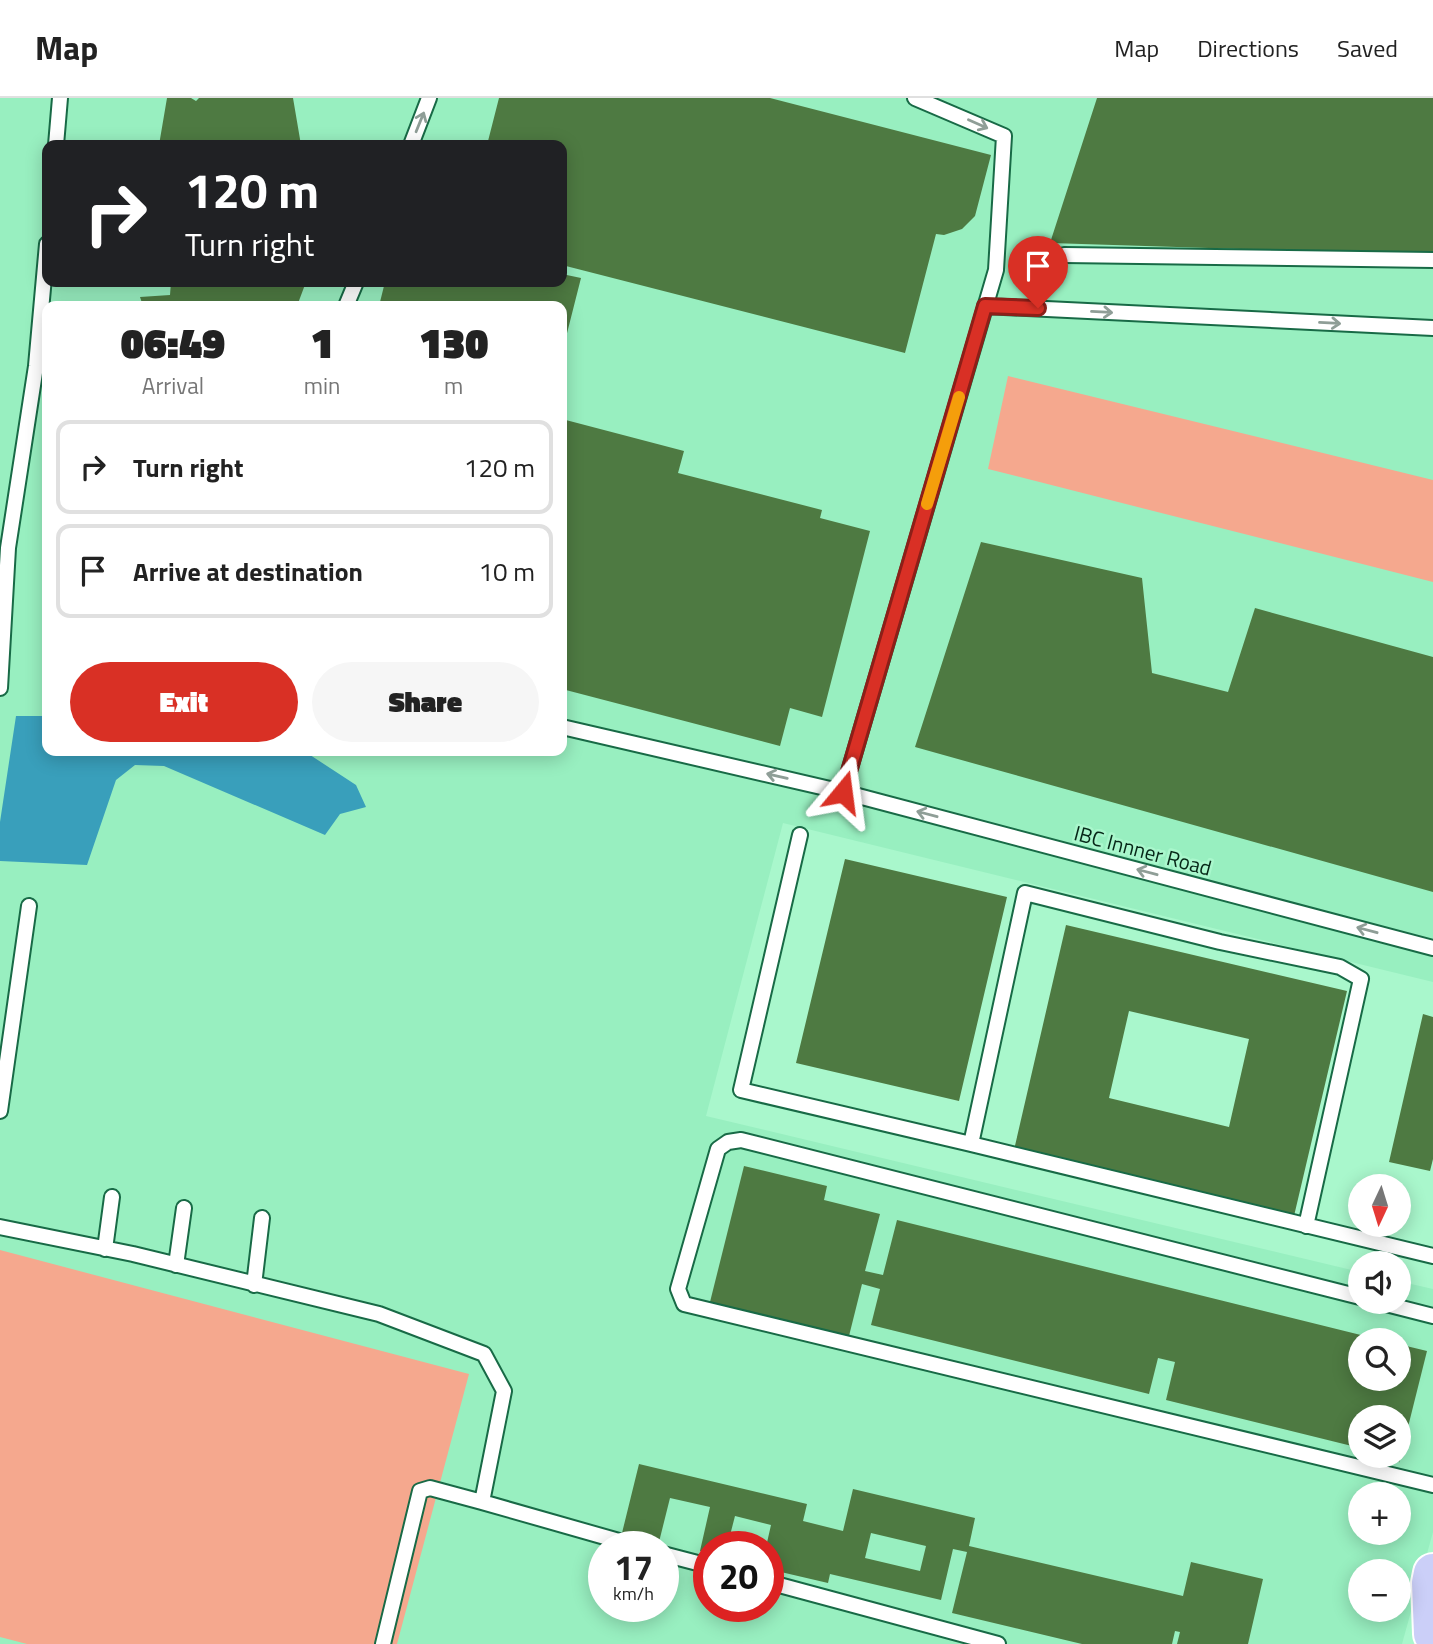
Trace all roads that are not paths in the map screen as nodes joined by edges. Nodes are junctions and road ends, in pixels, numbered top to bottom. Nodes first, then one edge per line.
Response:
1 (60, 98) edge
2 (429, 98) edge
3 (915, 98) edge
4 (56, 140) edge
5 (413, 140) edge
6 (1064, 256) dead end
7 (1433, 260) edge
8 (43, 287) edge
9 (985, 306) junction
10 (1433, 328) edge
11 (0, 688) edge
12 (567, 728) edge
13 (843, 792) junction
14 (800, 835) dead end
15 (29, 906) dead end
16 (1433, 948) edge
17 (0, 1111) edge
18 (971, 1144) junction
19 (113, 1198) dead end
20 (184, 1208) dead end
21 (262, 1218) dead end
22 (1306, 1226) junction
23 (0, 1227) edge
24 (105, 1248) junction
25 (1433, 1256) edge
26 (176, 1265) junction
27 (254, 1285) junction
28 (1348, 1294) edge
29 (1411, 1310) edge
30 (1433, 1316) edge
31 (1433, 1485) edge
32 (482, 1502) junction
33 (588, 1532) edge
34 (1433, 1573) edge
35 (784, 1586) edge
36 (1433, 1634) edge
37 (383, 1644) edge
38 (998, 1644) edge

1 - 4 lane
5 -> 2 lane
3 -> 9 lane
6 - 7 lane
8 - 11 lane
9 -> 10 lane
9 - 13 lane
13 -> 12 lane, IBC Innner Road
16 -> 13 lane, IBC Innner Road
14 - 18 lane
15 - 17 lane
18 - 22 lane
18 - 22 lane
19 - 24 lane
20 - 26 lane
21 - 27 lane
22 - 25 lane
23 - 24 lane
24 - 26 lane
26 - 27 lane
27 - 32 lane
28 - 31 lane
29 - 30 lane
32 - 33 lane
32 - 37 lane
34 - 36 main road
35 - 38 lane

